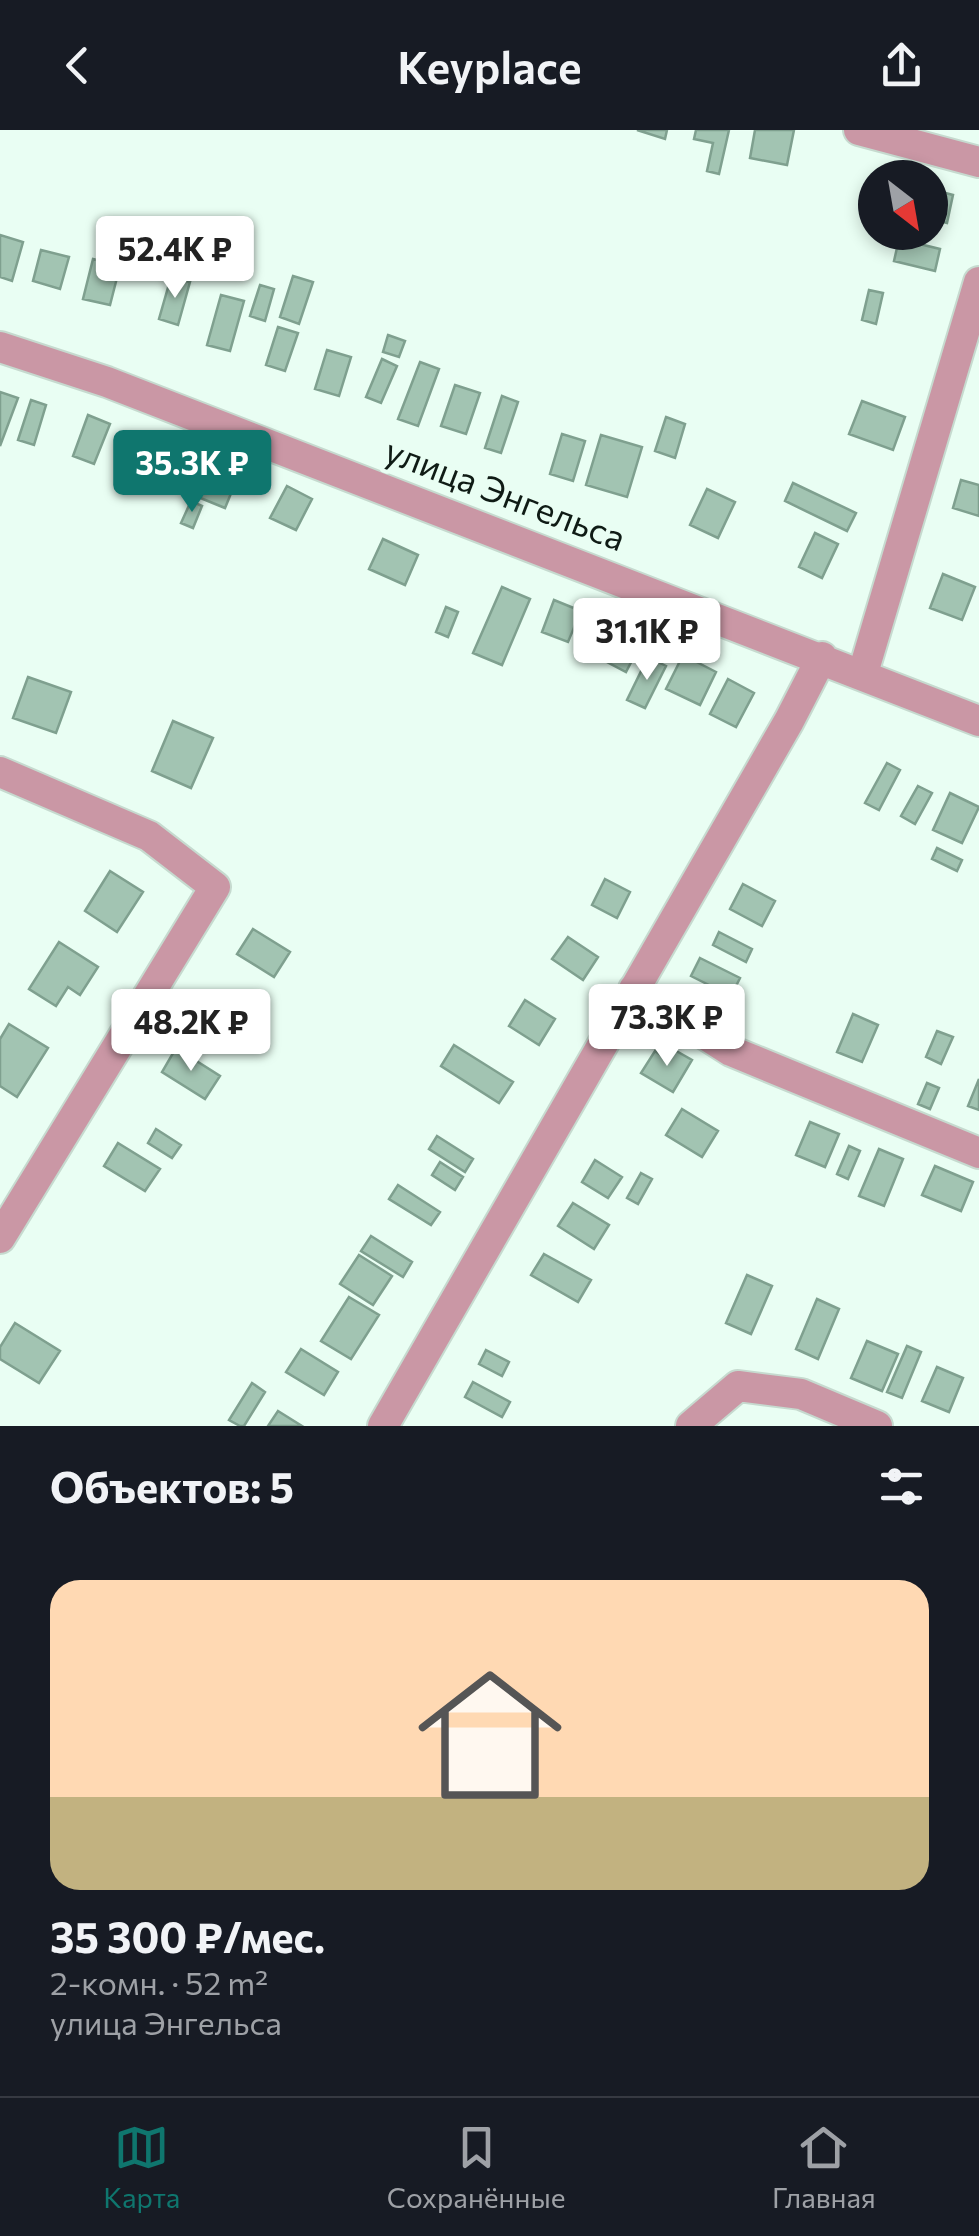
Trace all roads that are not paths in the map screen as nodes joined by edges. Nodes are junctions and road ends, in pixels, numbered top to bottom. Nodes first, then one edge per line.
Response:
1 (859, 130) edge
2 (979, 162) edge
3 (979, 282) edge
4 (0, 347) edge
5 (822, 657) junction
6 (863, 673) junction
7 (979, 721) edge
8 (0, 772) edge
9 (634, 990) junction
10 (979, 1153) edge
11 (0, 1238) edge
12 (384, 1426) edge
13 (690, 1426) edge
14 (877, 1426) edge

1 - 2 street
3 - 6 street
4 - 5 street, улица Энгельса
5 - 6 street, улица Энгельса
5 - 9 street
6 - 7 street, улица Энгельса
8 - 11 street
9 - 10 street
9 - 12 street
13 - 14 street

